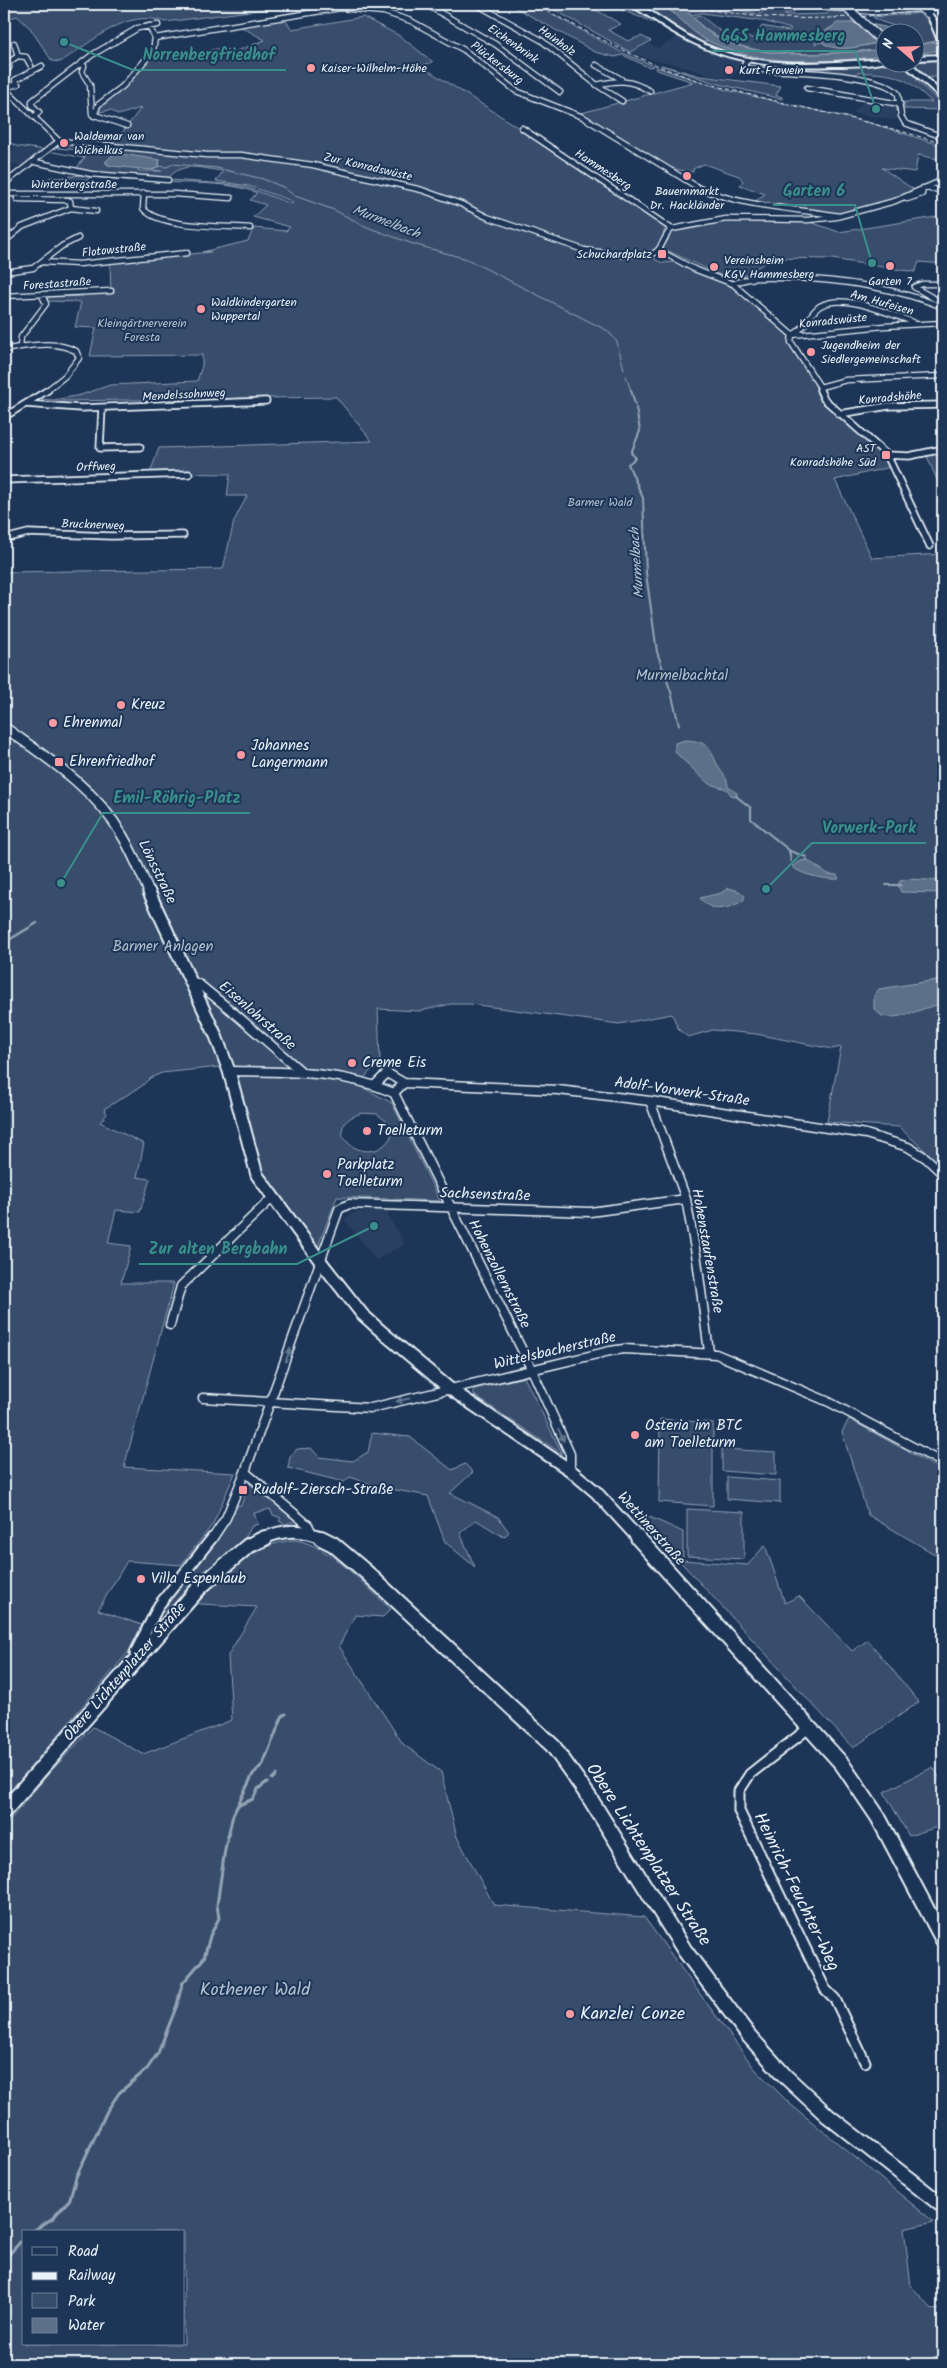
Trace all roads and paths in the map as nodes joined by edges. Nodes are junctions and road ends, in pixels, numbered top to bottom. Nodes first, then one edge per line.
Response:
1 (383, 4) edge
2 (425, 4) edge
3 (476, 4) edge
4 (634, 4) edge
5 (805, 4) edge
6 (819, 4) edge
7 (843, 4) edge
8 (854, 4) edge
9 (916, 5) edge
10 (943, 6) edge
11 (356, 7) junction
12 (826, 7) junction
13 (929, 11) junction
14 (874, 22) edge
15 (158, 25) dead end
16 (149, 26) junction
17 (874, 33) edge
18 (155, 38) junction
19 (14, 43) dead end
20 (942, 43) edge
21 (18, 56) junction
22 (943, 57) edge
23 (924, 58) edge
24 (747, 60) junction
25 (874, 61) edge
26 (80, 64) junction
27 (596, 65) dead end
28 (31, 66) dead end
29 (42, 66) dead end
30 (924, 68) edge
31 (916, 72) edge
32 (4, 75) edge
33 (621, 79) junction
34 (597, 85) junction
35 (943, 86) edge
36 (4, 88) edge
37 (807, 88) dead end
38 (650, 91) dead end
39 (560, 92) dead end
40 (943, 98) edge
41 (622, 101) dead end
42 (900, 104) junction
43 (94, 116) junction
44 (34, 117) junction
45 (127, 126) dead end
46 (522, 128) dead end
47 (943, 137) edge
48 (59, 140) junction
49 (35, 162) junction
50 (168, 180) dead end
51 (943, 180) edge
52 (4, 184) edge
53 (924, 188) junction
54 (943, 190) edge
55 (144, 193) junction
56 (4, 194) edge
57 (231, 198) dead end
58 (4, 199) edge
59 (71, 208) junction
60 (96, 211) dead end
61 (840, 216) junction
62 (250, 228) dead end
63 (672, 229) junction
64 (78, 238) dead end
65 (4, 242) edge
66 (660, 251) junction
67 (187, 253) dead end
68 (42, 262) junction
69 (4, 272) edge
70 (733, 284) junction
71 (943, 284) edge
72 (111, 291) dead end
73 (42, 295) junction
74 (4, 296) edge
75 (942, 306) edge
76 (943, 323) edge
77 (920, 324) junction
78 (792, 335) junction
79 (20, 347) junction
80 (4, 350) edge
81 (943, 376) edge
82 (820, 387) junction
83 (266, 401) dead end
84 (25, 404) junction
85 (943, 405) edge
86 (102, 408) junction
87 (839, 414) junction
88 (4, 417) edge
89 (140, 447) dead end
90 (943, 449) edge
91 (887, 455) junction
92 (189, 474) dead end
93 (4, 480) edge
94 (183, 535) dead end
95 (4, 539) edge
96 (930, 546) dead end
97 (4, 727) edge
98 (191, 981) junction
99 (229, 1071) junction
100 (304, 1073) junction
101 (404, 1083) junction
102 (376, 1084) junction
103 (394, 1093) junction
104 (650, 1100) junction
105 (931, 1162) junction
106 (943, 1165) edge
107 (943, 1174) edge
108 (272, 1198) junction
109 (686, 1200) junction
110 (451, 1208) junction
111 (321, 1262) junction
112 (170, 1325) dead end
113 (710, 1352) junction
114 (532, 1370) junction
115 (450, 1389) junction
116 (203, 1398) dead end
117 (271, 1401) junction
118 (943, 1464) edge
119 (570, 1470) junction
120 (245, 1472) junction
121 (312, 1533) junction
122 (129, 1666) junction
123 (810, 1727) junction
124 (4, 1811) edge
125 (943, 1940) edge
126 (864, 2062) dead end
127 (943, 2206) edge

1 - 11 street
2 - 39 street, Eichenbrink
3 - 34 street, Hainholz
4 - 24 main road
5 - 12 street
6 - 12 main road
7 - 17 highway, bridge
8 - 14 highway
9 - 13 main road, bridge
10 - 13 street
11 - 18 street, Plückersburg
11 - 61 street, Plückersburg
12 - 13 street
13 - 20 main road
15 - 16 street
16 - 18 street
16 - 26 street
18 - 43 street
19 - 21 street
21 - 28 street
21 - 32 street
22 - 23 main road
24 - 25 main road
24 - 42 street
26 - 43 street
26 - 44 street
27 - 33 street
29 - 36 street
30 - 35 highway
31 - 40 highway
33 - 34 street
33 - 38 street
34 - 41 street, Hainholz
36 - 44 street
37 - 42 street
42 - 47 street
43 - 45 street
44 - 48 street
46 - 63 street, Hammesberg
48 - 49 street
48 - 66 street, Zur Konradswüste
49 - 50 street
49 - 52 street
51 - 53 street
53 - 54 street
53 - 61 street
55 - 56 street, Winterbergstraße
55 - 57 street, Winterbergstraße
55 - 62 street
58 - 59 street
59 - 60 street
59 - 65 street
61 - 63 street
63 - 66 street
64 - 68 street, Flotowstraße
66 - 70 street, Konradswüste
67 - 68 street, Flotowstraße
68 - 69 street, Flotowstraße
70 - 75 street
70 - 78 street, Konradswüste
71 - 75 street
72 - 73 street, Forestastraße
73 - 74 street, Forestastraße
73 - 79 street
76 - 77 street, Konradswüste
77 - 78 street, Konradswüste
77 - 78 street, Am Hufeisen
78 - 82 street, Konradshöhe
79 - 80 street
79 - 84 street
81 - 82 street, Konradshöhe
82 - 87 street, Konradshöhe
83 - 86 street, Mendelssohnweg
84 - 86 street, Mendelssohnweg
84 - 88 street
85 - 87 street, Konradshöhe
86 - 89 street
87 - 91 street, Konradshöhe
90 - 91 street
91 - 96 street, Konradshöhe
92 - 93 street, Orffweg
94 - 95 street, Brucknerweg
97 - 98 street, Lönsstraße
98 - 99 street, Lönsstraße
98 - 100 street, Eisenlohrstraße
99 - 100 street
99 - 108 street, Wettinerstraße
100 - 102 street
101 - 102 street, Adolf-Vorwerk-Straße
101 - 103 street
101 - 104 street, Adolf-Vorwerk-Straße
102 - 103 street
103 - 110 street, Hohenzollernstraße
104 - 105 street, Adolf-Vorwerk-Straße
104 - 109 street, Hohenstaufenstraße
105 - 106 street
105 - 107 street, Adolf-Vorwerk-Straße
108 - 111 street, Wettinerstraße
108 - 112 street
109 - 110 street, Sachsenstraße
109 - 113 street, Hohenstaufenstraße
110 - 111 street, Sachsenstraße
110 - 114 street, Hohenzollernstraße
111 - 115 street, Wettinerstraße
117 -> 111 street
113 - 114 street, Wittelsbacherstraße
113 - 118 street, Wittelsbacherstraße
114 - 115 street, Wittelsbacherstraße
114 -> 119 street, Hohenzollernstraße
115 -> 117 street, Wittelsbacherstraße
115 - 119 street, Wettinerstraße
116 - 117 street
117 - 120 street
119 - 123 street, Wettinerstraße
120 - 121 street, Obere Lichtenplatzer Straße
120 - 122 street
121 - 122 street, Obere Lichtenplatzer Straße
121 - 127 street, Obere Lichtenplatzer Straße
122 - 124 street, Obere Lichtenplatzer Straße
123 - 125 street, Wettinerstraße
123 - 126 street, Heinrich-Feuchter-Weg

